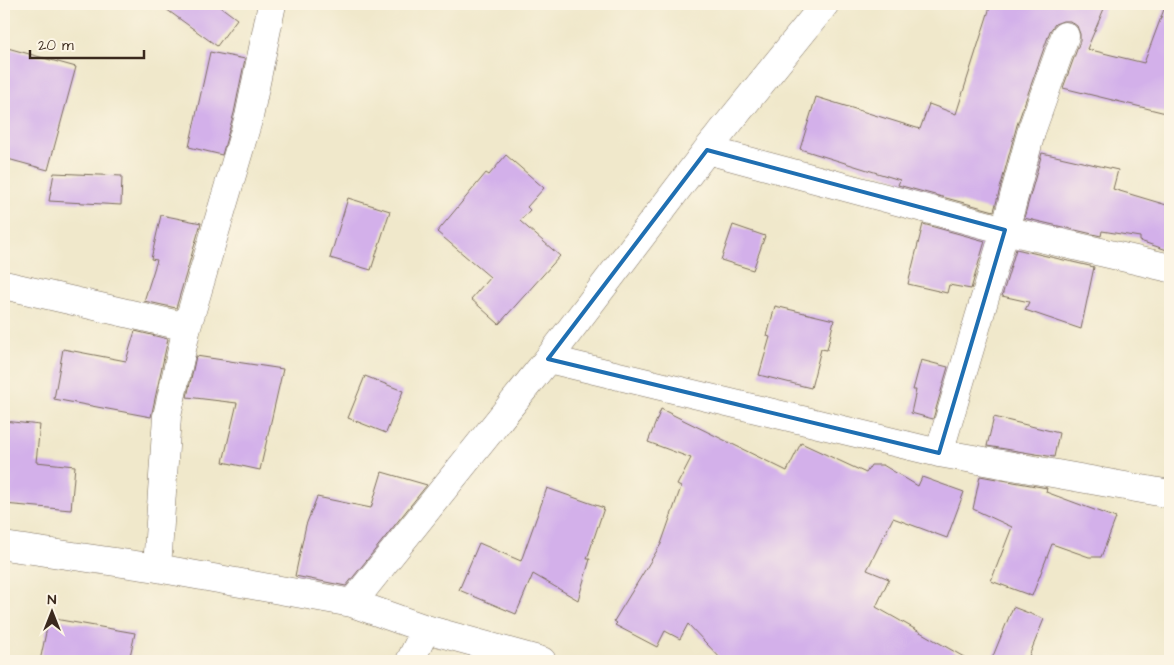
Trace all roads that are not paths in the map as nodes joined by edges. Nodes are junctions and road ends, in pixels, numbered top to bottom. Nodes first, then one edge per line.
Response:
1 (272, 4) edge
2 (825, 4) edge
3 (1066, 36) dead end
4 (707, 150) junction
5 (1005, 230) junction
6 (1170, 268) edge
7 (4, 285) edge
8 (187, 327) junction
9 (548, 359) junction
10 (939, 454) junction
11 (1170, 494) edge
12 (4, 546) edge
13 (157, 568) junction
14 (352, 603) junction
15 (426, 629) junction
16 (410, 661) edge
17 (542, 661) edge

1 - 8 street
2 - 4 street
3 - 5 street
4 - 5 street
4 - 9 street
5 - 6 street
5 - 10 street
7 - 8 street
8 - 13 street
9 - 10 street
9 - 14 street
10 - 11 street
12 - 13 street
13 - 14 street
14 - 15 street
15 - 16 street
15 - 17 street

